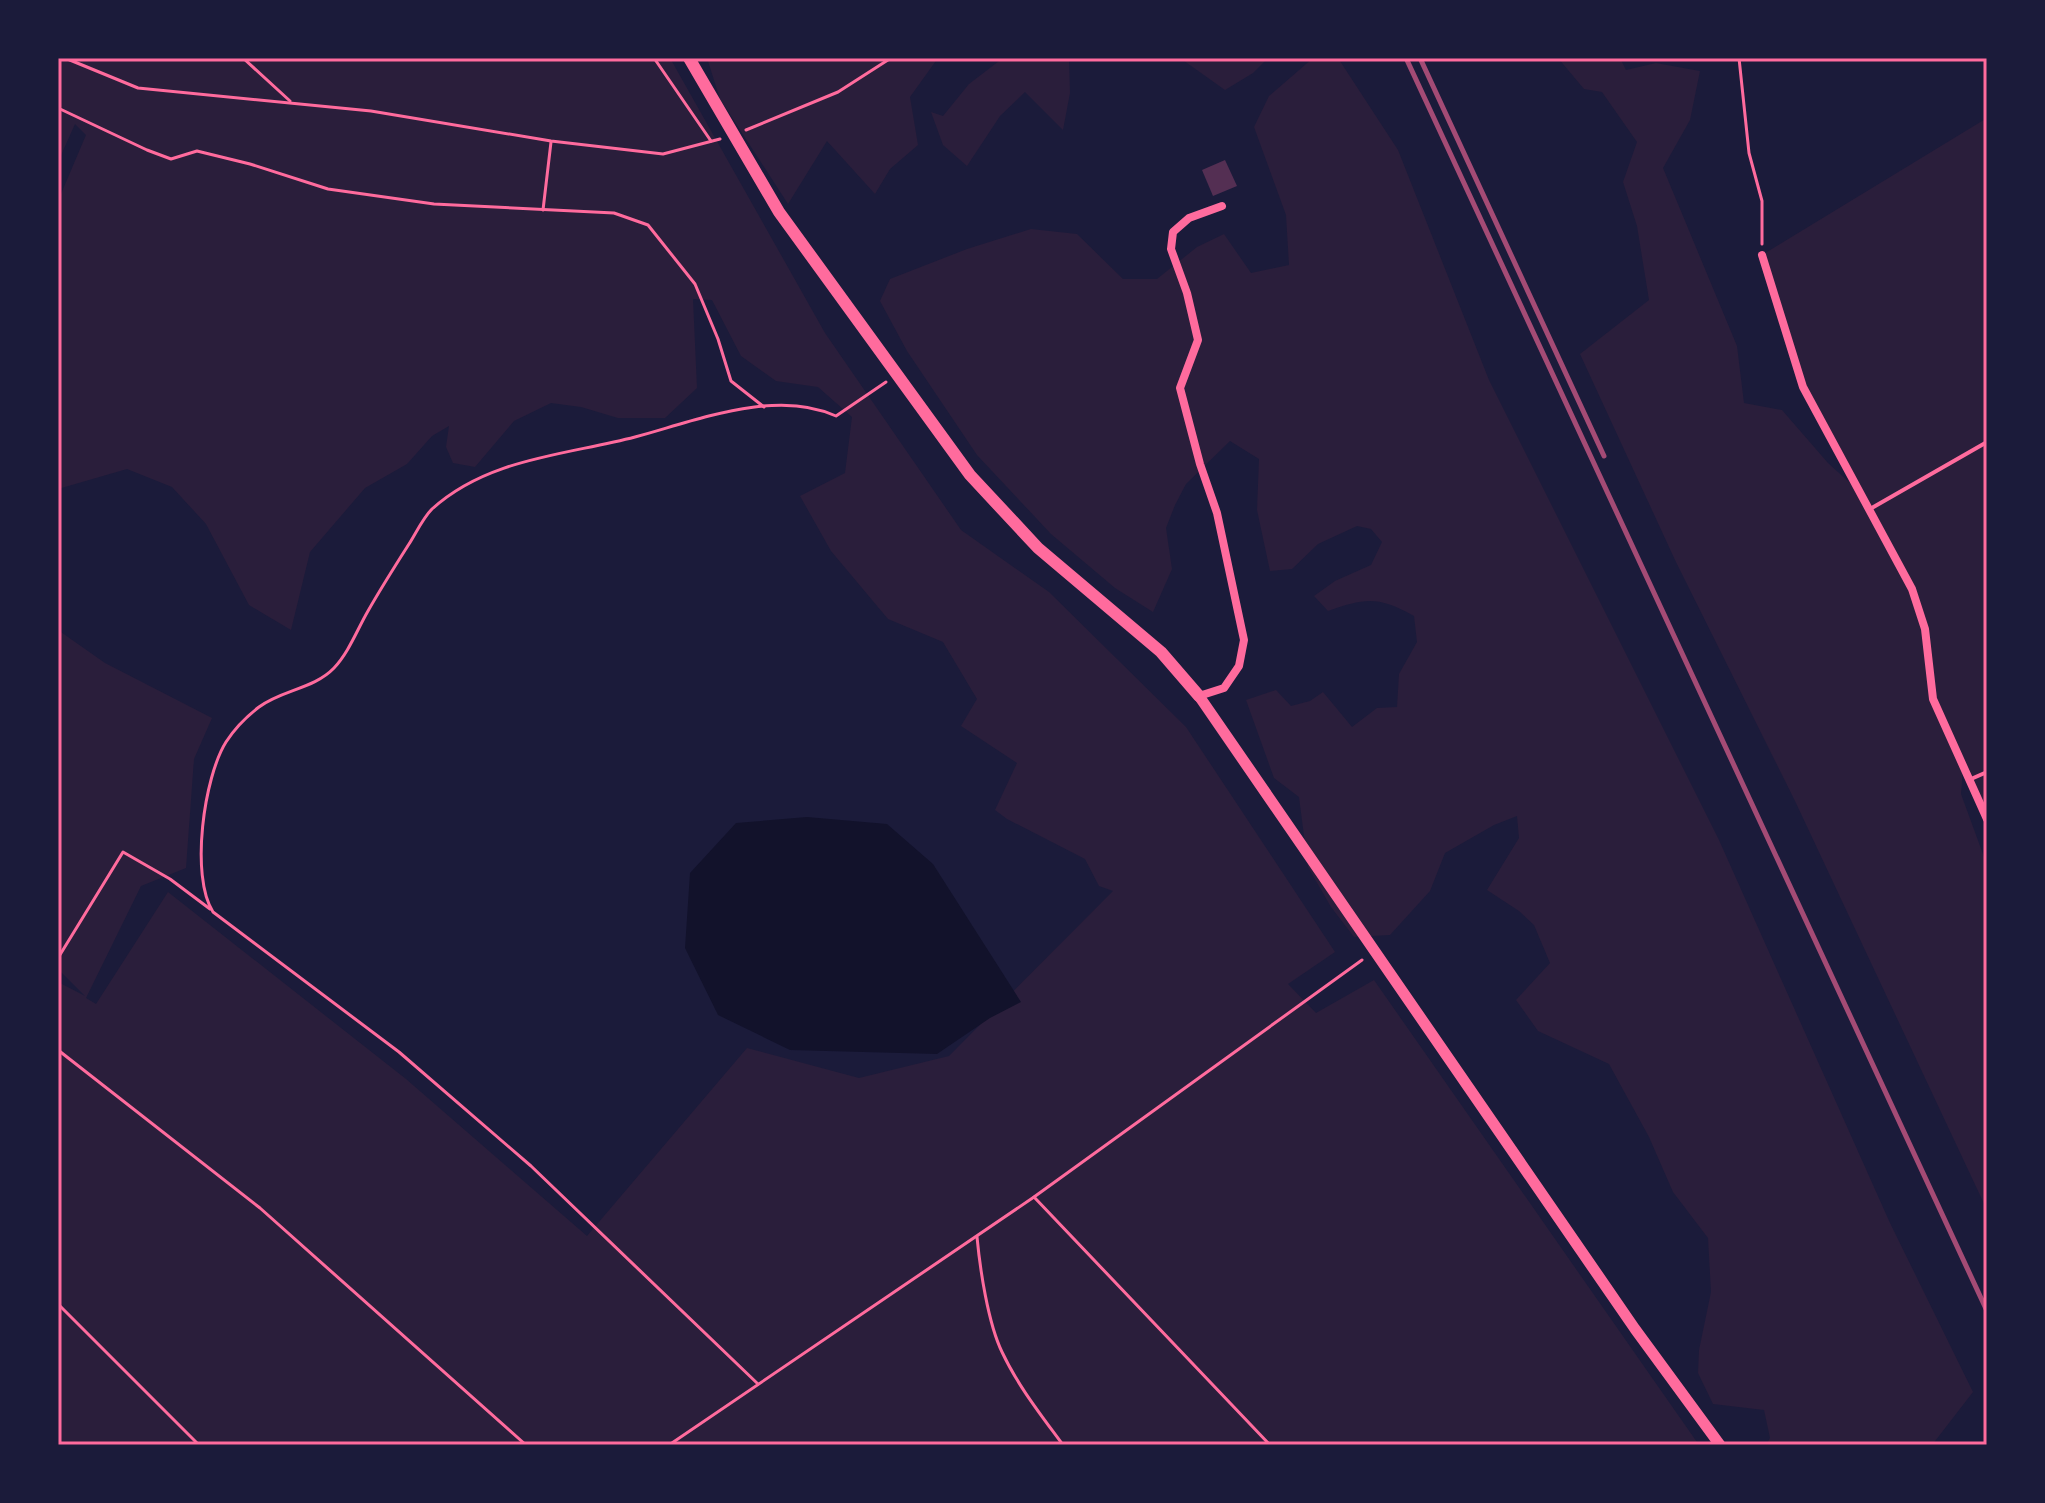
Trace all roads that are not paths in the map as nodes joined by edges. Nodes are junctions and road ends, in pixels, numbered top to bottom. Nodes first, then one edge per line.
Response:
1 (689, 58) edge
2 (1222, 206) dead end
3 (1762, 255) road end
4 (1987, 442) edge
5 (1870, 509) junction
6 (1199, 696) junction
7 (1987, 772) edge
8 (1970, 780) junction
9 (1987, 819) edge
10 (1720, 1445) edge

1 - 6 main road
2 - 6 street
3 - 5 street
4 - 5 lane
5 - 8 street
6 - 10 street
7 - 8 lane
8 - 9 street

